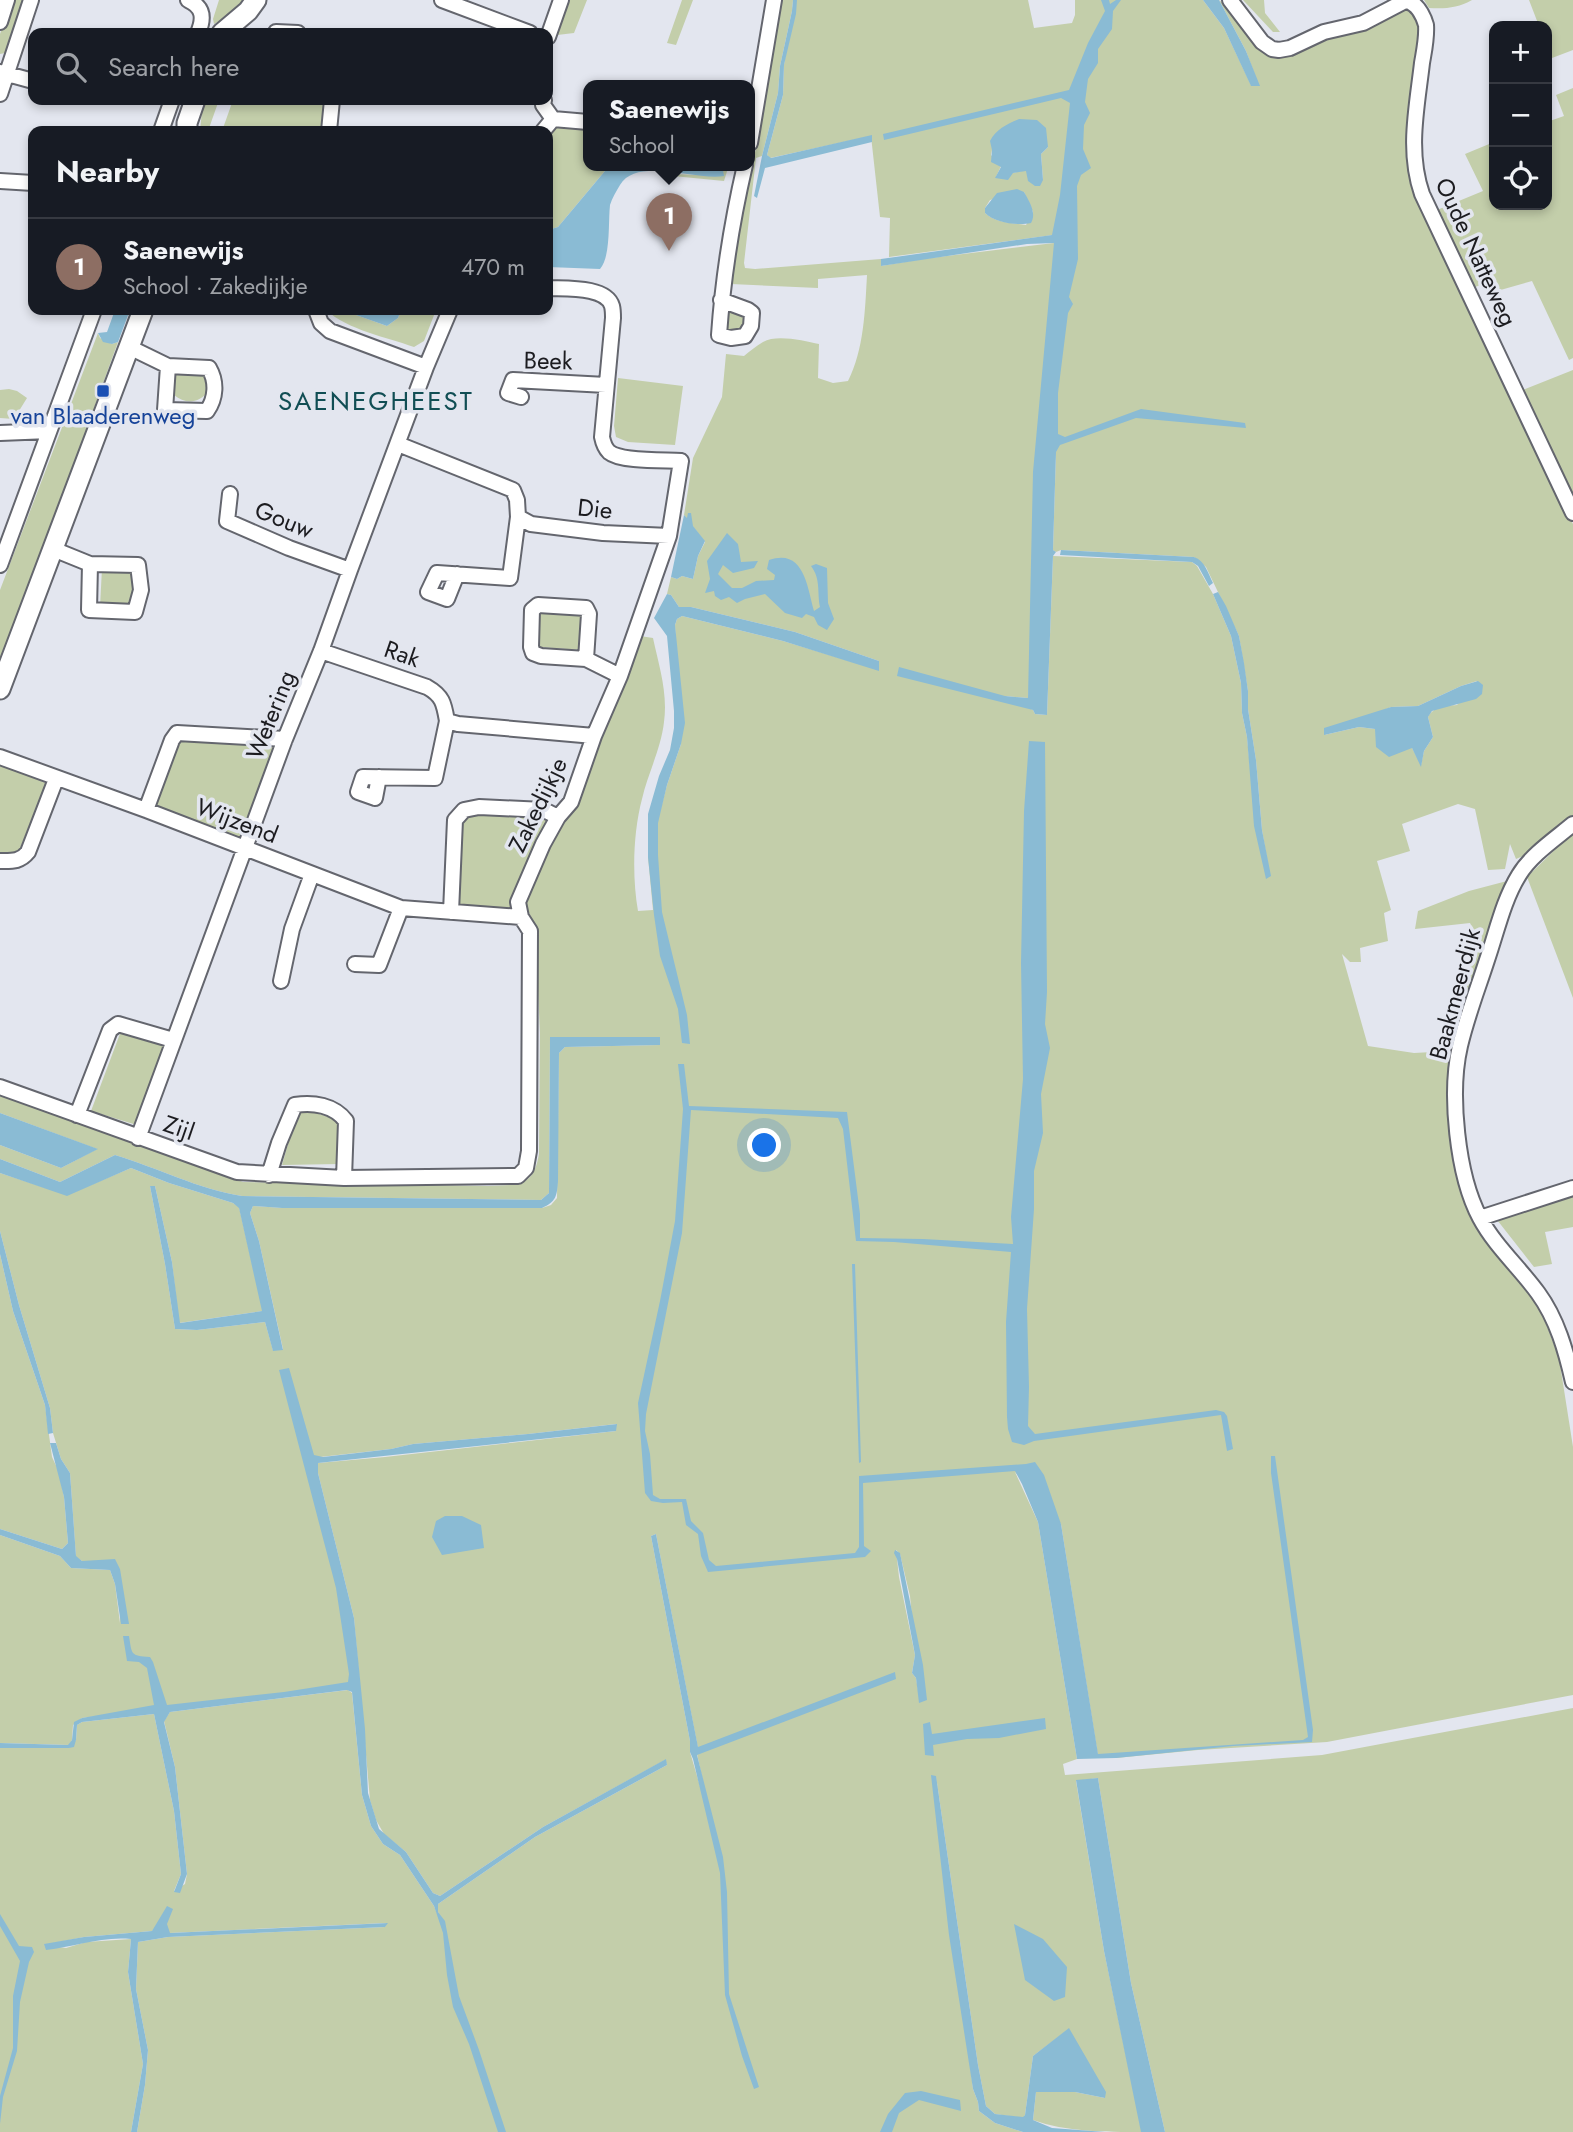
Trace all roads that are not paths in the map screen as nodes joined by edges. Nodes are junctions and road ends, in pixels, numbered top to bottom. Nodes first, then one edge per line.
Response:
1 (6, 0) edge
2 (31, 0) edge
3 (188, 0) edge
4 (256, 0) edge
5 (442, 0) edge
6 (561, 0) edge
7 (774, 0) edge
8 (1230, 0) edge
9 (1407, 0) edge
10 (0, 22) edge
11 (201, 27) edge
12 (228, 28) edge
13 (511, 28) edge
14 (551, 28) edge
15 (4, 72) edge
16 (28, 79) edge
17 (0, 94) edge
18 (171, 105) edge
19 (193, 105) edge
20 (331, 105) edge
21 (544, 105) edge
22 (755, 110) edge
23 (553, 119) junction
24 (583, 122) edge
25 (163, 126) edge
26 (187, 126) edge
27 (329, 126) edge
28 (547, 126) edge
29 (744, 171) edge
30 (0, 181) edge
31 (28, 183) edge
32 (553, 288) edge
33 (721, 300) dead end
34 (92, 315) edge
35 (141, 315) edge
36 (318, 315) edge
37 (448, 315) edge
38 (128, 347) junction
39 (168, 366) dead end
40 (426, 368) junction
41 (606, 385) junction
42 (521, 397) dead end
43 (49, 431) junction
44 (0, 433) edge
45 (398, 443) junction
46 (681, 461) joint
47 (230, 494) dead end
48 (1573, 513) edge
49 (518, 517) junction
50 (670, 536) junction
51 (52, 549) junction
52 (90, 564) junction
53 (0, 565) edge
54 (349, 570) junction
55 (457, 574) dead end
56 (321, 651) junction
57 (586, 659) junction
58 (620, 676) junction
59 (0, 689) edge
60 (447, 722) junction
61 (594, 736) junction
62 (285, 739) junction
63 (0, 757) edge
64 (379, 777) dead end
65 (56, 779) junction
66 (146, 810) junction
67 (558, 817) junction
68 (1573, 824) edge
69 (245, 849) junction
70 (0, 861) edge
71 (312, 874) junction
72 (401, 908) junction
73 (451, 912) junction
74 (521, 917) junction
75 (355, 964) dead end
76 (281, 981) dead end
77 (173, 1040) junction
78 (0, 1087) edge
79 (77, 1115) junction
80 (138, 1138) junction
81 (269, 1175) junction
82 (519, 1176) joint
83 (344, 1178) junction
84 (1573, 1188) edge
85 (1479, 1218) junction
86 (1573, 1382) edge

1 - 10 street
2 - 15 street
3 - 11 street
4 - 12 street
5 - 13 street
6 - 14 street
7 - 22 street
8 - 9 street
9 - 48 street, Oude Natteweg
15 - 16 street
15 - 17 street
18 - 25 street
19 - 26 street
20 - 27 street
21 - 23 street
23 - 24 street
23 - 28 street
29 - 33 street
30 - 31 street
32 - 41 street, Beek
34 - 43 street
35 - 38 street
36 - 40 street
37 - 40 street, Wetering
38 - 39 street
38 - 51 street
40 - 45 street, Wetering
41 - 42 street, Beek
41 - 46 street, Beek
43 - 44 street
43 - 53 street
45 - 49 street
45 - 54 street, Wetering
46 - 50 street, Zakedijkje
47 - 54 street, Gouw
49 - 50 street, Die
49 - 55 street
50 - 58 street, Zakedijkje
51 - 52 street
51 - 59 street
52 - 52 street
54 - 56 street, Wetering
56 - 60 street, Rak
56 - 62 street, Wetering
57 - 57 street
57 - 58 street
58 - 61 street, Zakedijkje
60 - 61 street
60 - 64 street
61 - 67 street, Zakedijkje
62 - 66 street
62 - 69 street, Wetering
63 - 65 street, Wijzend
65 - 66 street, Wijzend
65 - 70 street
66 - 69 street, Wijzend
67 - 73 street
67 - 74 street, Zakedijkje
68 - 85 street, Baakmeerdijk
69 - 71 street, Wijzend
69 - 77 street, Wetering
71 - 72 street, Wijzend
71 - 76 street
72 - 73 street, Wijzend
72 - 75 street
73 - 74 street, Wijzend
74 - 82 street, Zakedijkje
77 - 79 street
77 - 80 street, Wetering
78 - 79 street, Zijl
79 - 80 street, Zijl
80 - 81 street, Zijl
81 - 83 street, Zijl
81 - 83 street
82 - 83 street, Zijl
84 - 85 street
85 - 86 street, Baakmeerdijk

